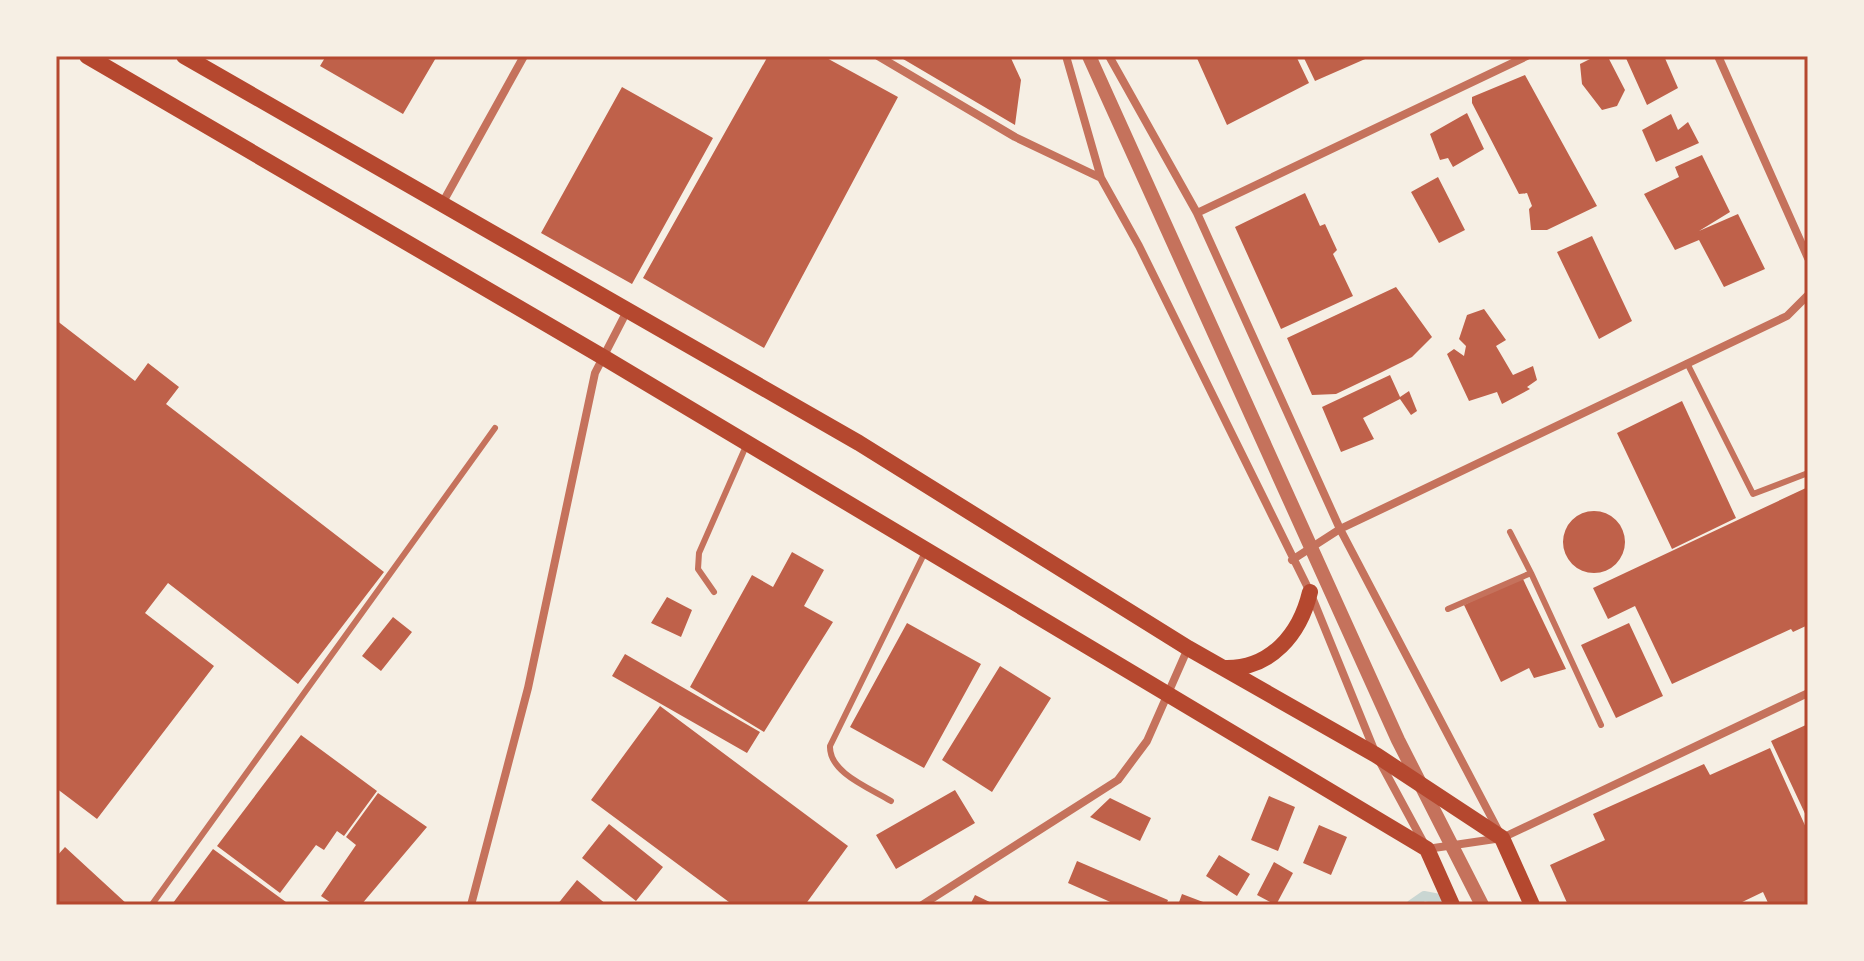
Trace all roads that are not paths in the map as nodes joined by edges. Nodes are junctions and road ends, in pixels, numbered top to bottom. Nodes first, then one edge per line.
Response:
1 (87, 56) edge
2 (184, 56) edge
3 (524, 56) edge
4 (878, 56) edge
5 (1066, 56) edge
6 (1089, 56) edge
7 (1109, 56) edge
8 (1527, 56) edge
9 (1718, 56) edge
10 (1101, 178) junction
11 (443, 202) junction
12 (1197, 213) junction
13 (1808, 258) edge
14 (1808, 295) edge
15 (628, 310) junction
16 (603, 357) junction
17 (1687, 363) junction
18 (495, 428) dead end
19 (748, 443) junction
20 (1808, 473) edge
21 (1340, 529) junction
22 (1510, 532) dead end
23 (926, 550) junction
24 (1292, 560) junction
25 (1531, 573) junction
26 (714, 592) dead end
27 (1310, 592) junction
28 (1448, 609) dead end
29 (1188, 648) junction
30 (1224, 668) junction
31 (1808, 693) edge
32 (1167, 695) junction
33 (1601, 725) dead end
34 (1376, 755) junction
35 (891, 801) dead end
36 (1502, 838) junction
37 (1427, 849) junction
38 (153, 903) edge
39 (1451, 904) edge
40 (471, 905) edge
41 (922, 905) edge
42 (1482, 905) edge
43 (1532, 905) edge

1 - 16 main road
2 - 11 main road
3 - 11 street
4 - 10 street
5 - 10 street
6 - 42 street
7 - 12 street
8 - 12 street
9 - 13 street
10 - 24 street
11 - 15 main road
12 - 21 street
14 - 17 street
15 - 16 street
15 - 29 main road
16 - 19 main road
16 - 40 street
17 - 20 lane
17 - 21 street
18 - 38 lane
19 - 23 main road
19 - 26 lane
21 - 24 street
21 - 36 street
22 - 25 lane
23 - 32 main road
23 - 35 lane
24 - 27 street
25 - 28 lane
25 - 33 lane
27 - 30 main road
27 - 34 street
29 - 30 main road
29 - 32 street
30 - 34 main road
31 - 36 street
32 - 37 main road
32 - 41 street
34 - 36 main road
34 - 37 street
36 - 37 street
36 - 43 main road
37 - 39 main road

